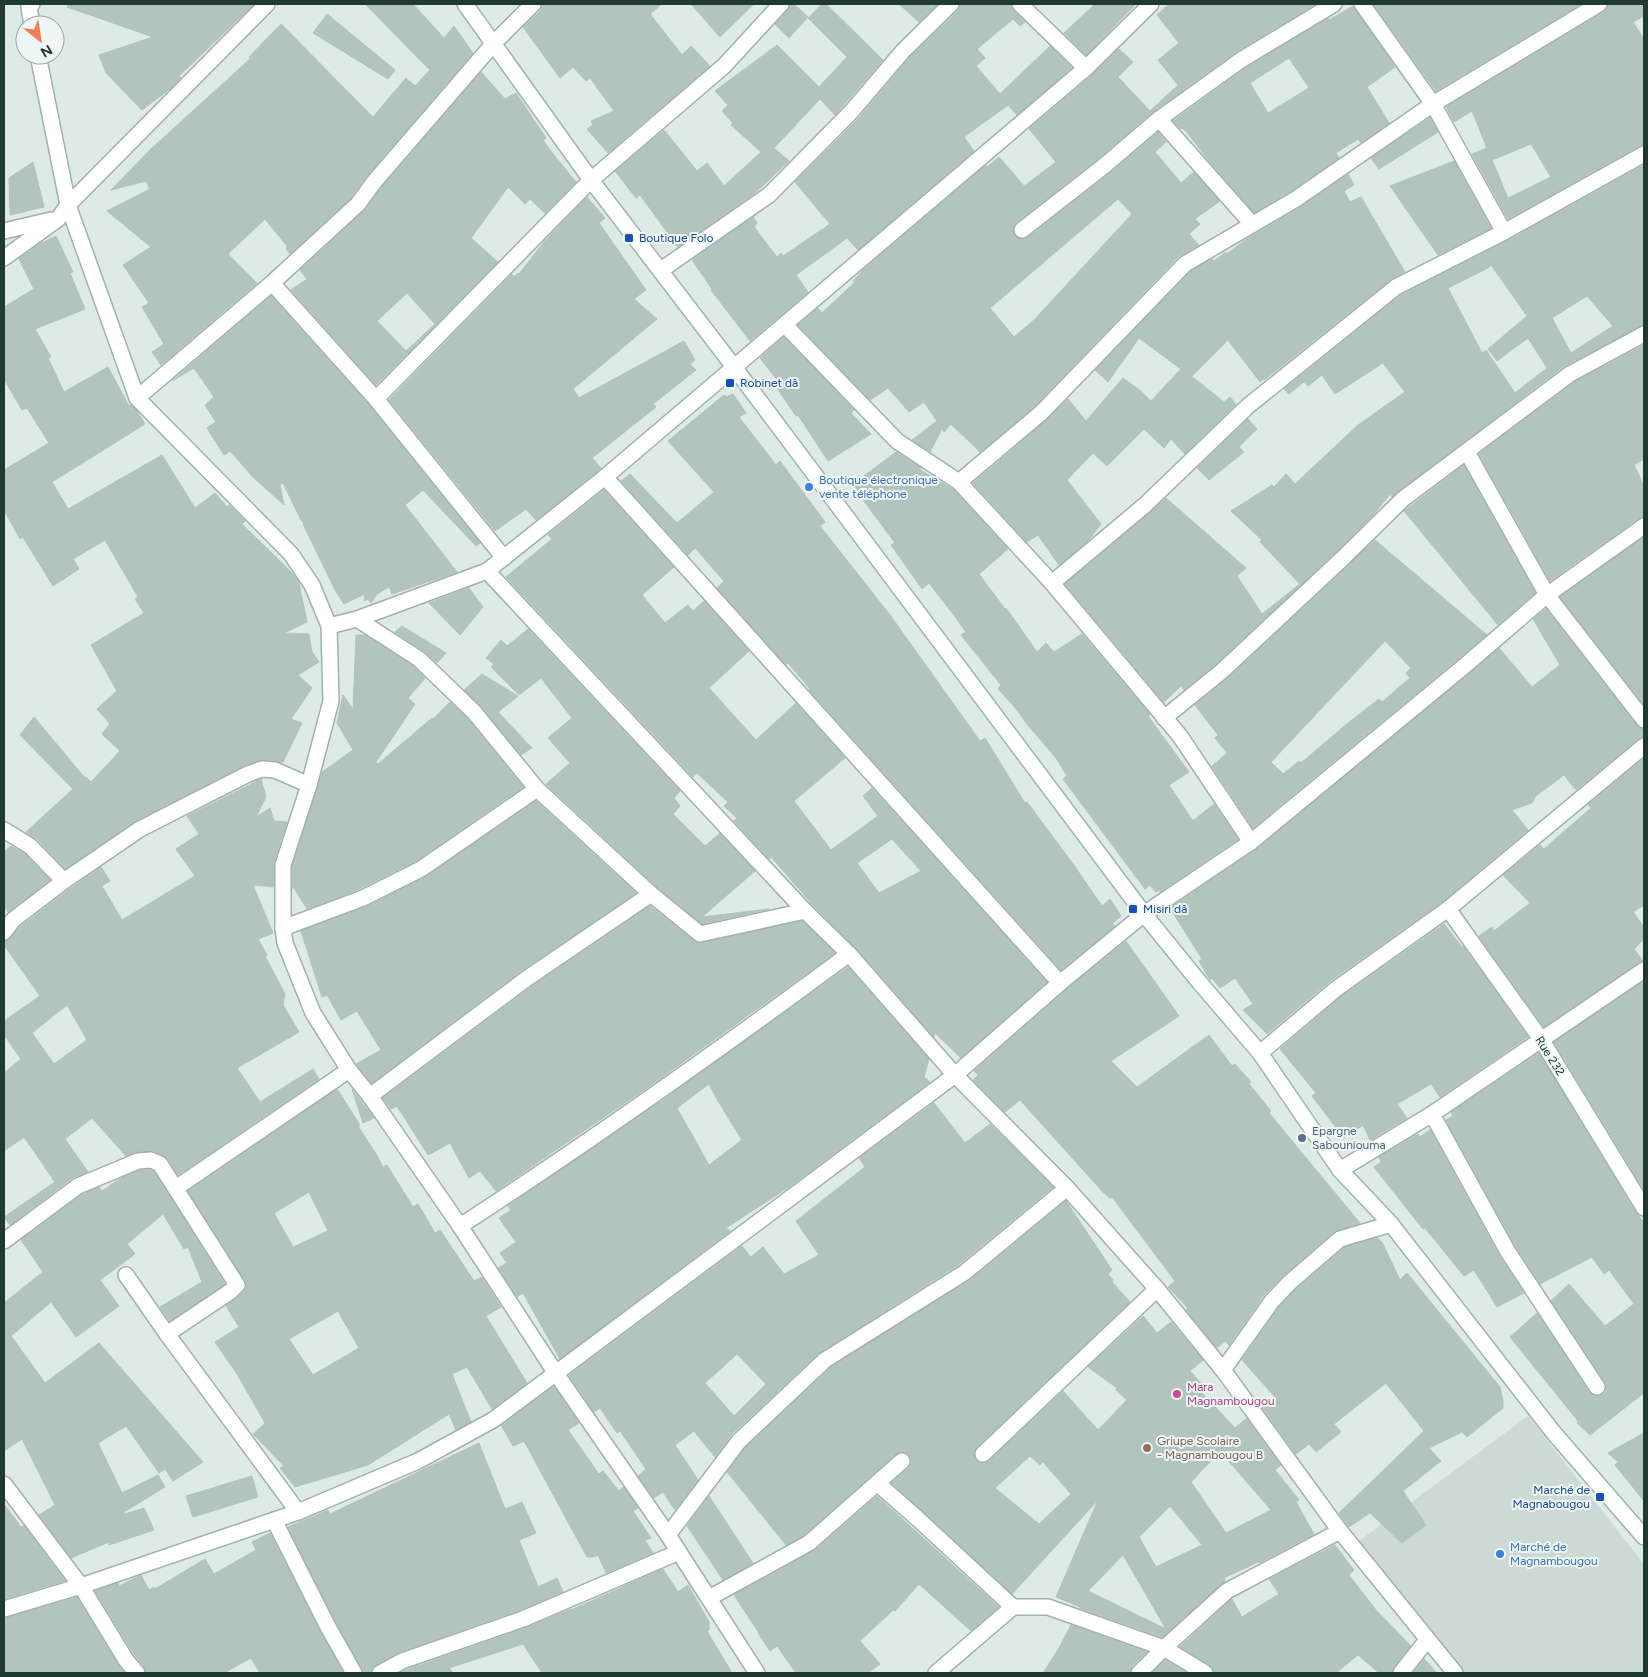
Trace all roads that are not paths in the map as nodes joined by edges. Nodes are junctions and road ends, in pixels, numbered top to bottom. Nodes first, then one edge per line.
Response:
1 (267, 4) edge
2 (466, 4) edge
3 (533, 4) edge
4 (781, 4) edge
5 (950, 4) edge
6 (1020, 4) edge
7 (1151, 4) edge
8 (1334, 4) edge
9 (1362, 4) edge
10 (1599, 4) edge
11 (494, 43) junction
12 (40, 65) edge
13 (1086, 68) junction
14 (1433, 104) junction
15 (1159, 119) junction
16 (1644, 154) edge
17 (591, 180) junction
18 (68, 205) junction
19 (58, 218) junction
20 (1252, 224) junction
21 (1022, 230) dead end
22 (4, 231) edge
23 (1504, 232) junction
24 (4, 258) edge
25 (661, 270) junction
26 (272, 283) junction
27 (785, 325) junction
28 (1644, 334) edge
29 (734, 367) junction
30 (137, 398) junction
31 (376, 399) junction
32 (1467, 452) junction
33 (605, 477) junction
34 (959, 482) junction
35 (1644, 526) edge
36 (504, 558) junction
37 (487, 571) junction
38 (1052, 583) junction
39 (1547, 595) junction
40 (357, 619) junction
41 (329, 626) junction
42 (1164, 718) junction
43 (1644, 720) edge
44 (1644, 746) edge
45 (309, 785) junction
46 (537, 789) junction
47 (4, 830) edge
48 (1251, 842) junction
49 (64, 882) junction
50 (651, 894) junction
51 (1448, 908) junction
52 (805, 911) junction
53 (1144, 914) junction
54 (283, 928) junction
55 (4, 932) edge
56 (849, 954) junction
57 (1644, 970) edge
58 (1060, 983) junction
59 (1541, 1039) junction
60 (1260, 1053) junction
61 (349, 1070) junction
62 (955, 1075) junction
63 (370, 1096) junction
64 (1432, 1114) junction
65 (1340, 1170) junction
66 (176, 1188) junction
67 (1067, 1188) junction
68 (1643, 1203) edge
69 (1391, 1224) junction
70 (460, 1226) junction
71 (4, 1241) edge
72 (126, 1275) dead end
73 (1157, 1289) junction
74 (167, 1334) junction
75 (1223, 1370) junction
76 (555, 1372) junction
77 (1597, 1387) dead end
78 (983, 1454) dead end
79 (902, 1461) dead end
80 (877, 1483) junction
81 (4, 1484) edge
82 (298, 1512) junction
83 (274, 1520) junction
84 (1340, 1531) junction
85 (668, 1534) junction
86 (1644, 1537) edge
87 (679, 1552) junction
88 (81, 1586) junction
89 (708, 1598) junction
90 (1013, 1607) junction
91 (4, 1608) edge
92 (1427, 1640) junction
93 (1164, 1648) junction
94 (137, 1673) edge
95 (354, 1673) edge
96 (380, 1673) edge
97 (757, 1673) edge
98 (936, 1673) edge
99 (1139, 1673) edge
100 (1205, 1673) edge
101 (1401, 1673) edge
102 (1455, 1673) edge

1 - 18 street
2 - 11 street
3 - 11 street
4 - 17 street
5 - 25 street
6 - 13 street
7 - 13 street
8 - 15 street
9 - 14 street
10 - 14 street
11 - 17 street
11 - 26 street
12 - 18 street
13 - 27 street
14 - 20 street
14 - 23 street
15 - 20 street
15 - 21 street
16 - 23 street
17 - 25 street
17 - 31 street
18 - 19 street
18 - 30 street
19 - 22 street
19 - 24 street
20 - 34 street
23 - 38 street
25 - 29 street
26 - 30 street
26 - 31 street
27 - 29 street
27 - 34 street
28 - 32 street
29 - 33 street
29 - 53 street
30 - 41 street
31 - 36 street
32 - 39 street
32 - 42 street
33 - 36 street
33 - 58 street
34 - 38 street
35 - 39 street
36 - 37 street
37 - 40 street
37 - 52 street
38 - 42 street
39 - 43 street
39 - 48 street
40 - 41 street
40 - 46 street
41 - 45 street
42 - 48 street
44 - 51 street
45 - 49 street
45 - 54 street
46 - 50 street
46 - 54 street
47 - 49 street
48 - 53 street
49 - 55 street
50 - 52 street
50 - 63 street
51 - 59 street, Rue 232
51 - 60 street
52 - 56 street
53 - 58 street
53 - 60 street
54 - 61 street
56 - 62 street
56 - 70 street
57 - 59 street
58 - 62 street
59 - 64 street
59 - 68 street, Rue 232
60 - 65 street
61 - 63 street
61 - 66 street
62 - 67 street
62 - 76 street
63 - 70 street
64 - 65 street
64 - 77 street
65 - 69 street
66 - 71 street
66 - 74 street
67 - 73 street
67 - 85 street
69 - 75 street
69 - 86 street
70 - 76 street
72 - 74 street
73 - 75 street
73 - 78 street
74 - 82 street
75 - 84 street
76 - 82 street
76 - 85 street
79 - 80 street
80 - 89 street
80 - 90 street
81 - 88 street
82 - 83 street
83 - 88 street
83 - 95 street
84 - 92 street
84 - 93 street
85 - 87 street
87 - 89 street
87 - 96 street
88 - 91 street
88 - 94 street
89 - 97 street
90 - 93 street
90 - 98 street
92 - 101 street
92 - 102 street
93 - 99 street
93 - 100 street

